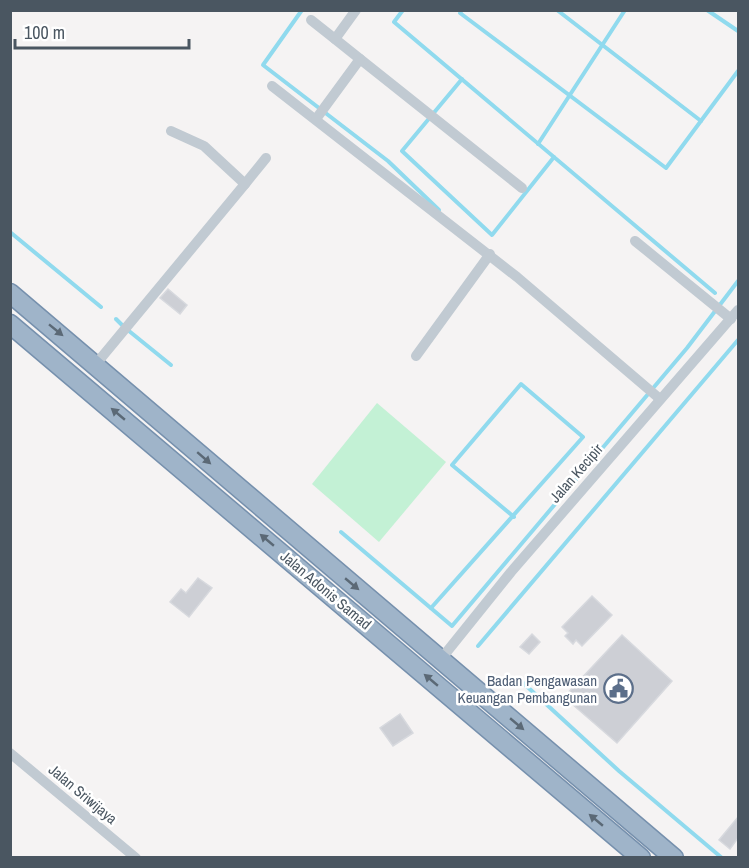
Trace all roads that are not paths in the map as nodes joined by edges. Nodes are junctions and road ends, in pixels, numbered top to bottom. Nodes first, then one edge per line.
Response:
1 (356, 10) edge
2 (311, 20) dead end
3 (335, 39) junction
4 (360, 59) junction
5 (272, 86) dead end
6 (320, 112) junction
7 (171, 131) dead end
8 (266, 158) dead end
9 (245, 184) junction
10 (522, 188) dead end
11 (635, 241) dead end
12 (490, 254) junction
13 (10, 293) edge
14 (738, 310) edge
15 (731, 319) junction
16 (13, 332) edge
17 (416, 356) dead end
18 (96, 364) junction
19 (656, 395) junction
20 (235, 485) junction
21 (221, 501) junction
22 (441, 659) junction
23 (10, 753) edge
24 (136, 858) edge
25 (640, 858) edge
26 (674, 858) edge

1 - 3 street
2 - 3 street
3 - 4 street
4 - 6 street
4 - 10 street
5 - 6 street
6 - 12 street
7 - 9 street
8 - 9 street
9 - 18 street
11 - 15 street
12 - 17 street
12 - 19 street
13 -> 18 highway
14 - 15 street, Jalan Kecipir
15 - 19 street, Jalan Kecipir
21 -> 16 highway, Jalan Adonis Samad
18 -> 20 highway
19 - 22 street, Jalan Kecipir
20 - 21 highway
20 -> 22 highway
25 -> 21 highway, Jalan Adonis Samad
22 -> 26 highway
23 - 24 street, Jalan Sriwijaya

